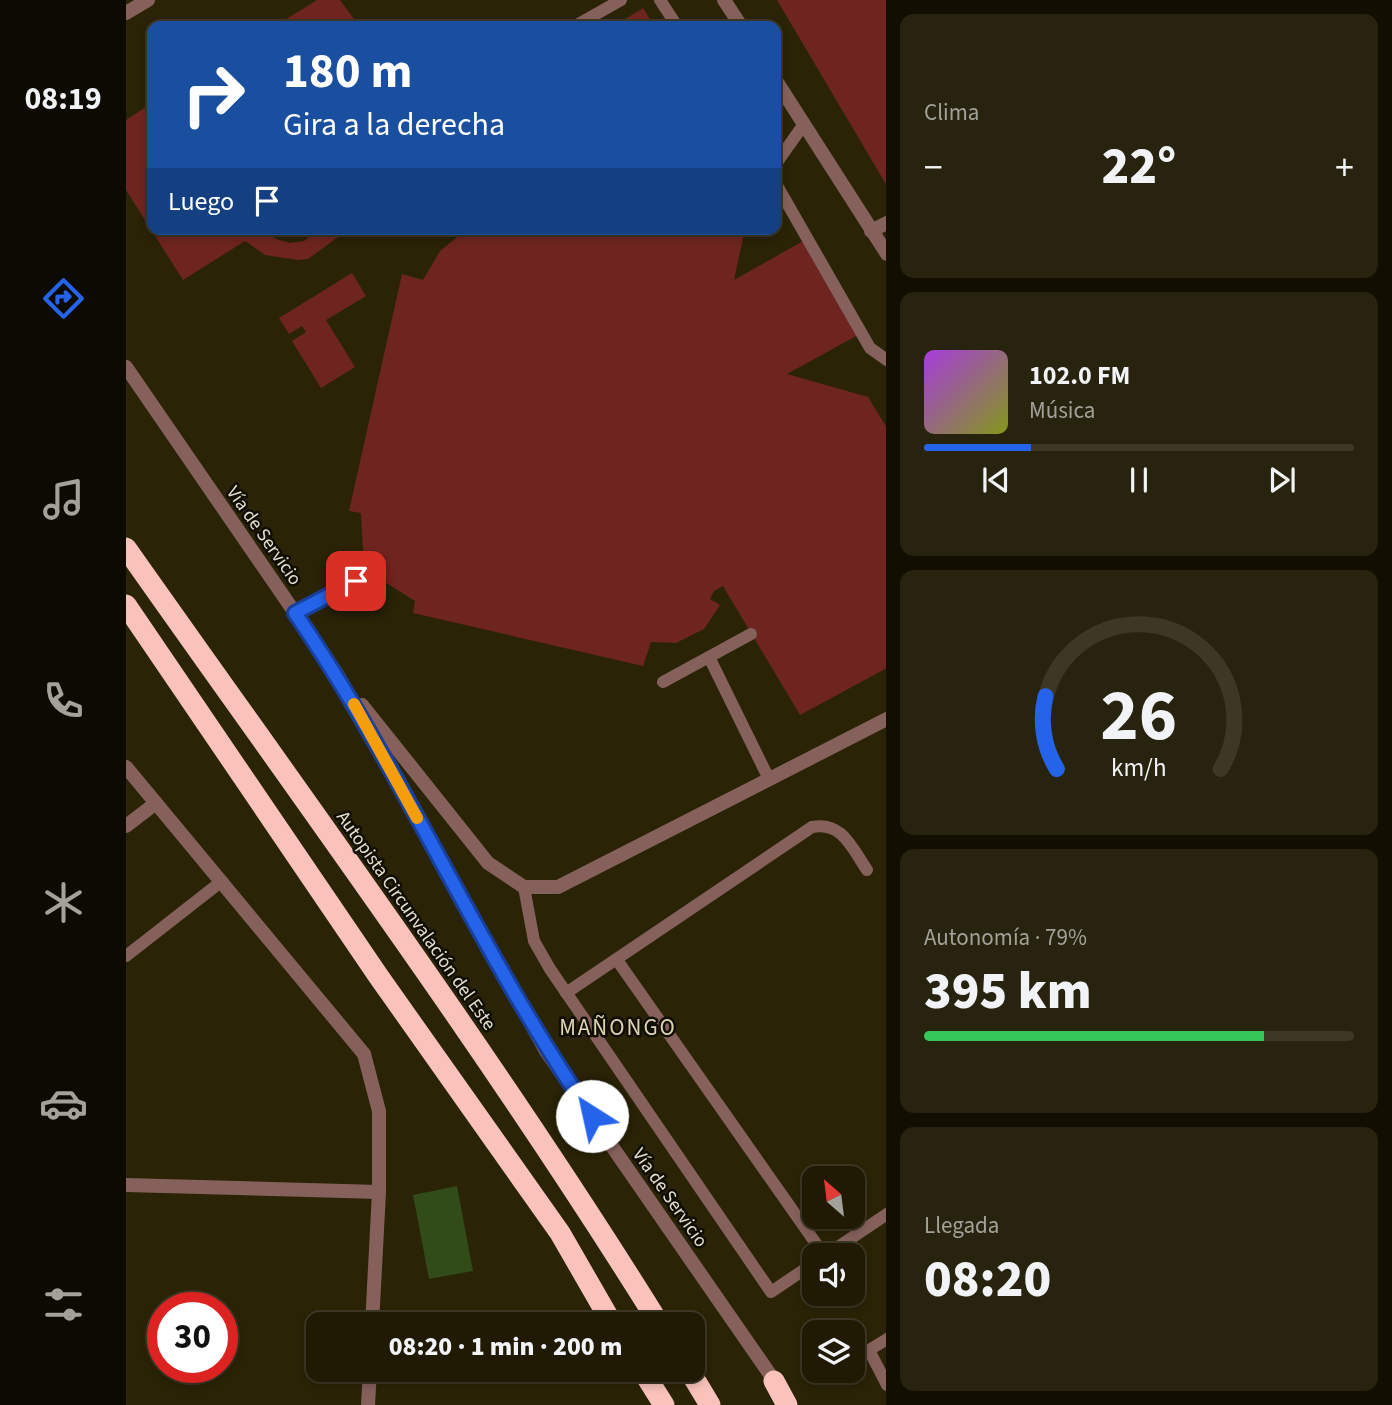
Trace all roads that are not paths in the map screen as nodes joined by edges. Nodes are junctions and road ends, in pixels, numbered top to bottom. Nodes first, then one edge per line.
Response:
1 (148, 0) edge
2 (621, 0) edge
3 (660, 0) edge
4 (724, 0) edge
5 (126, 13) edge
6 (584, 21) edge
7 (674, 21) edge
8 (738, 21) edge
9 (781, 88) edge
10 (804, 124) junction
11 (781, 157) edge
12 (781, 192) edge
13 (886, 223) edge
14 (871, 231) junction
15 (886, 254) edge
16 (886, 360) edge
17 (126, 367) edge
18 (126, 548) edge
19 (356, 581) dead end
20 (126, 605) edge
21 (295, 613) junction
22 (751, 634) dead end
23 (709, 657) junction
24 (337, 674) junction
25 (663, 682) dead end
26 (886, 719) edge
27 (126, 767) edge
28 (769, 779) junction
29 (156, 803) junction
30 (126, 826) edge
31 (867, 870) dead end
32 (222, 881) junction
33 (524, 887) junction
34 (126, 956) edge
35 (617, 960) junction
36 (566, 993) junction
37 (126, 1185) edge
38 (379, 1192) junction
39 (886, 1214) edge
40 (817, 1243) edge
41 (843, 1243) edge
42 (802, 1271) edge
43 (373, 1312) edge
44 (605, 1312) edge
45 (652, 1312) edge
46 (886, 1339) edge
47 (774, 1381) joint
48 (369, 1382) edge
49 (637, 1382) edge
50 (650, 1382) edge
51 (696, 1382) edge
52 (886, 1385) edge
53 (368, 1405) edge
54 (648, 1405) edge
55 (664, 1405) edge
56 (710, 1405) edge
57 (788, 1405) edge

1 - 5 street
2 - 6 lane
3 - 7 lane
4 - 8 street
9 - 10 street
10 - 11 lane
10 - 14 street
12 - 16 lane
13 - 14 street
14 - 15 street
17 - 21 street, Vía de Servicio
18 - 45 highway, Autopista Circunvalación del Este
19 - 21 lane
20 - 44 highway
21 - 24 street, Vía de Servicio
22 - 23 lane
23 - 25 lane
23 - 28 lane
24 - 33 street
24 - 47 street, Vía de Servicio
26 - 28 street
27 - 29 street
28 - 33 street
29 - 30 street
29 - 32 street
31 - 35 lane
32 - 34 lane
32 - 38 street
33 - 36 lane
35 - 36 lane
35 - 40 lane
36 - 42 lane
37 - 38 street
38 - 43 street
39 - 41 lane
46 - 52 lane
47 - 57 highway
48 - 53 street
49 - 54 highway
50 - 55 highway
51 - 56 highway

